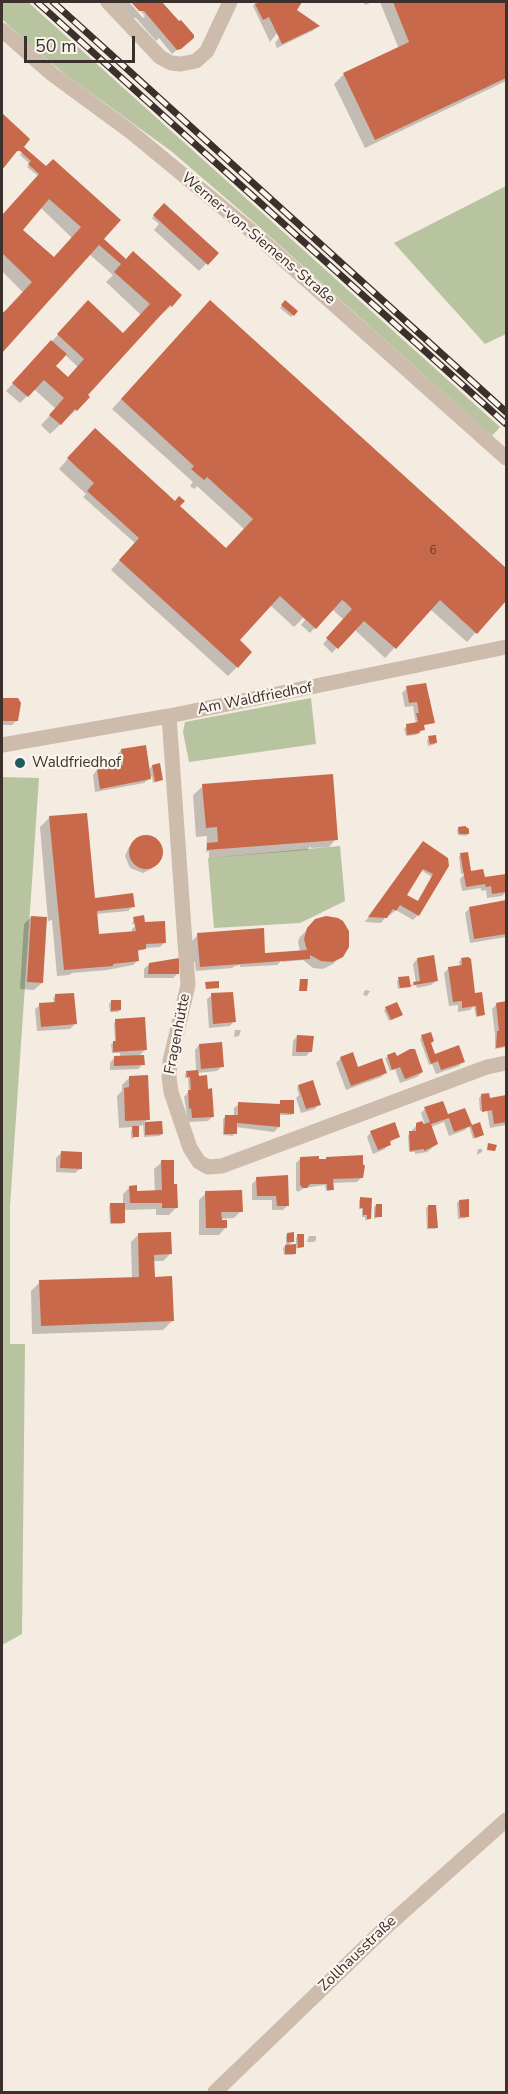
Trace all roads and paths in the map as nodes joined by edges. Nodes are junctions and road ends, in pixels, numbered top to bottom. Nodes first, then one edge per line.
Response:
1 (108, 2) edge
2 (230, 2) edge
3 (2, 30) edge
4 (507, 458) edge
5 (507, 647) edge
6 (169, 716) junction
7 (2, 745) edge
8 (507, 1063) edge
9 (507, 1820) edge
10 (215, 2092) edge

1 - 2 street
3 - 4 street, Werner-von-Siemens-Straße
5 - 6 street, Am Waldfriedhof
6 - 7 street, Am Waldfriedhof
6 - 8 street, Fragenhütte
9 - 10 street, Zollhausstraße

